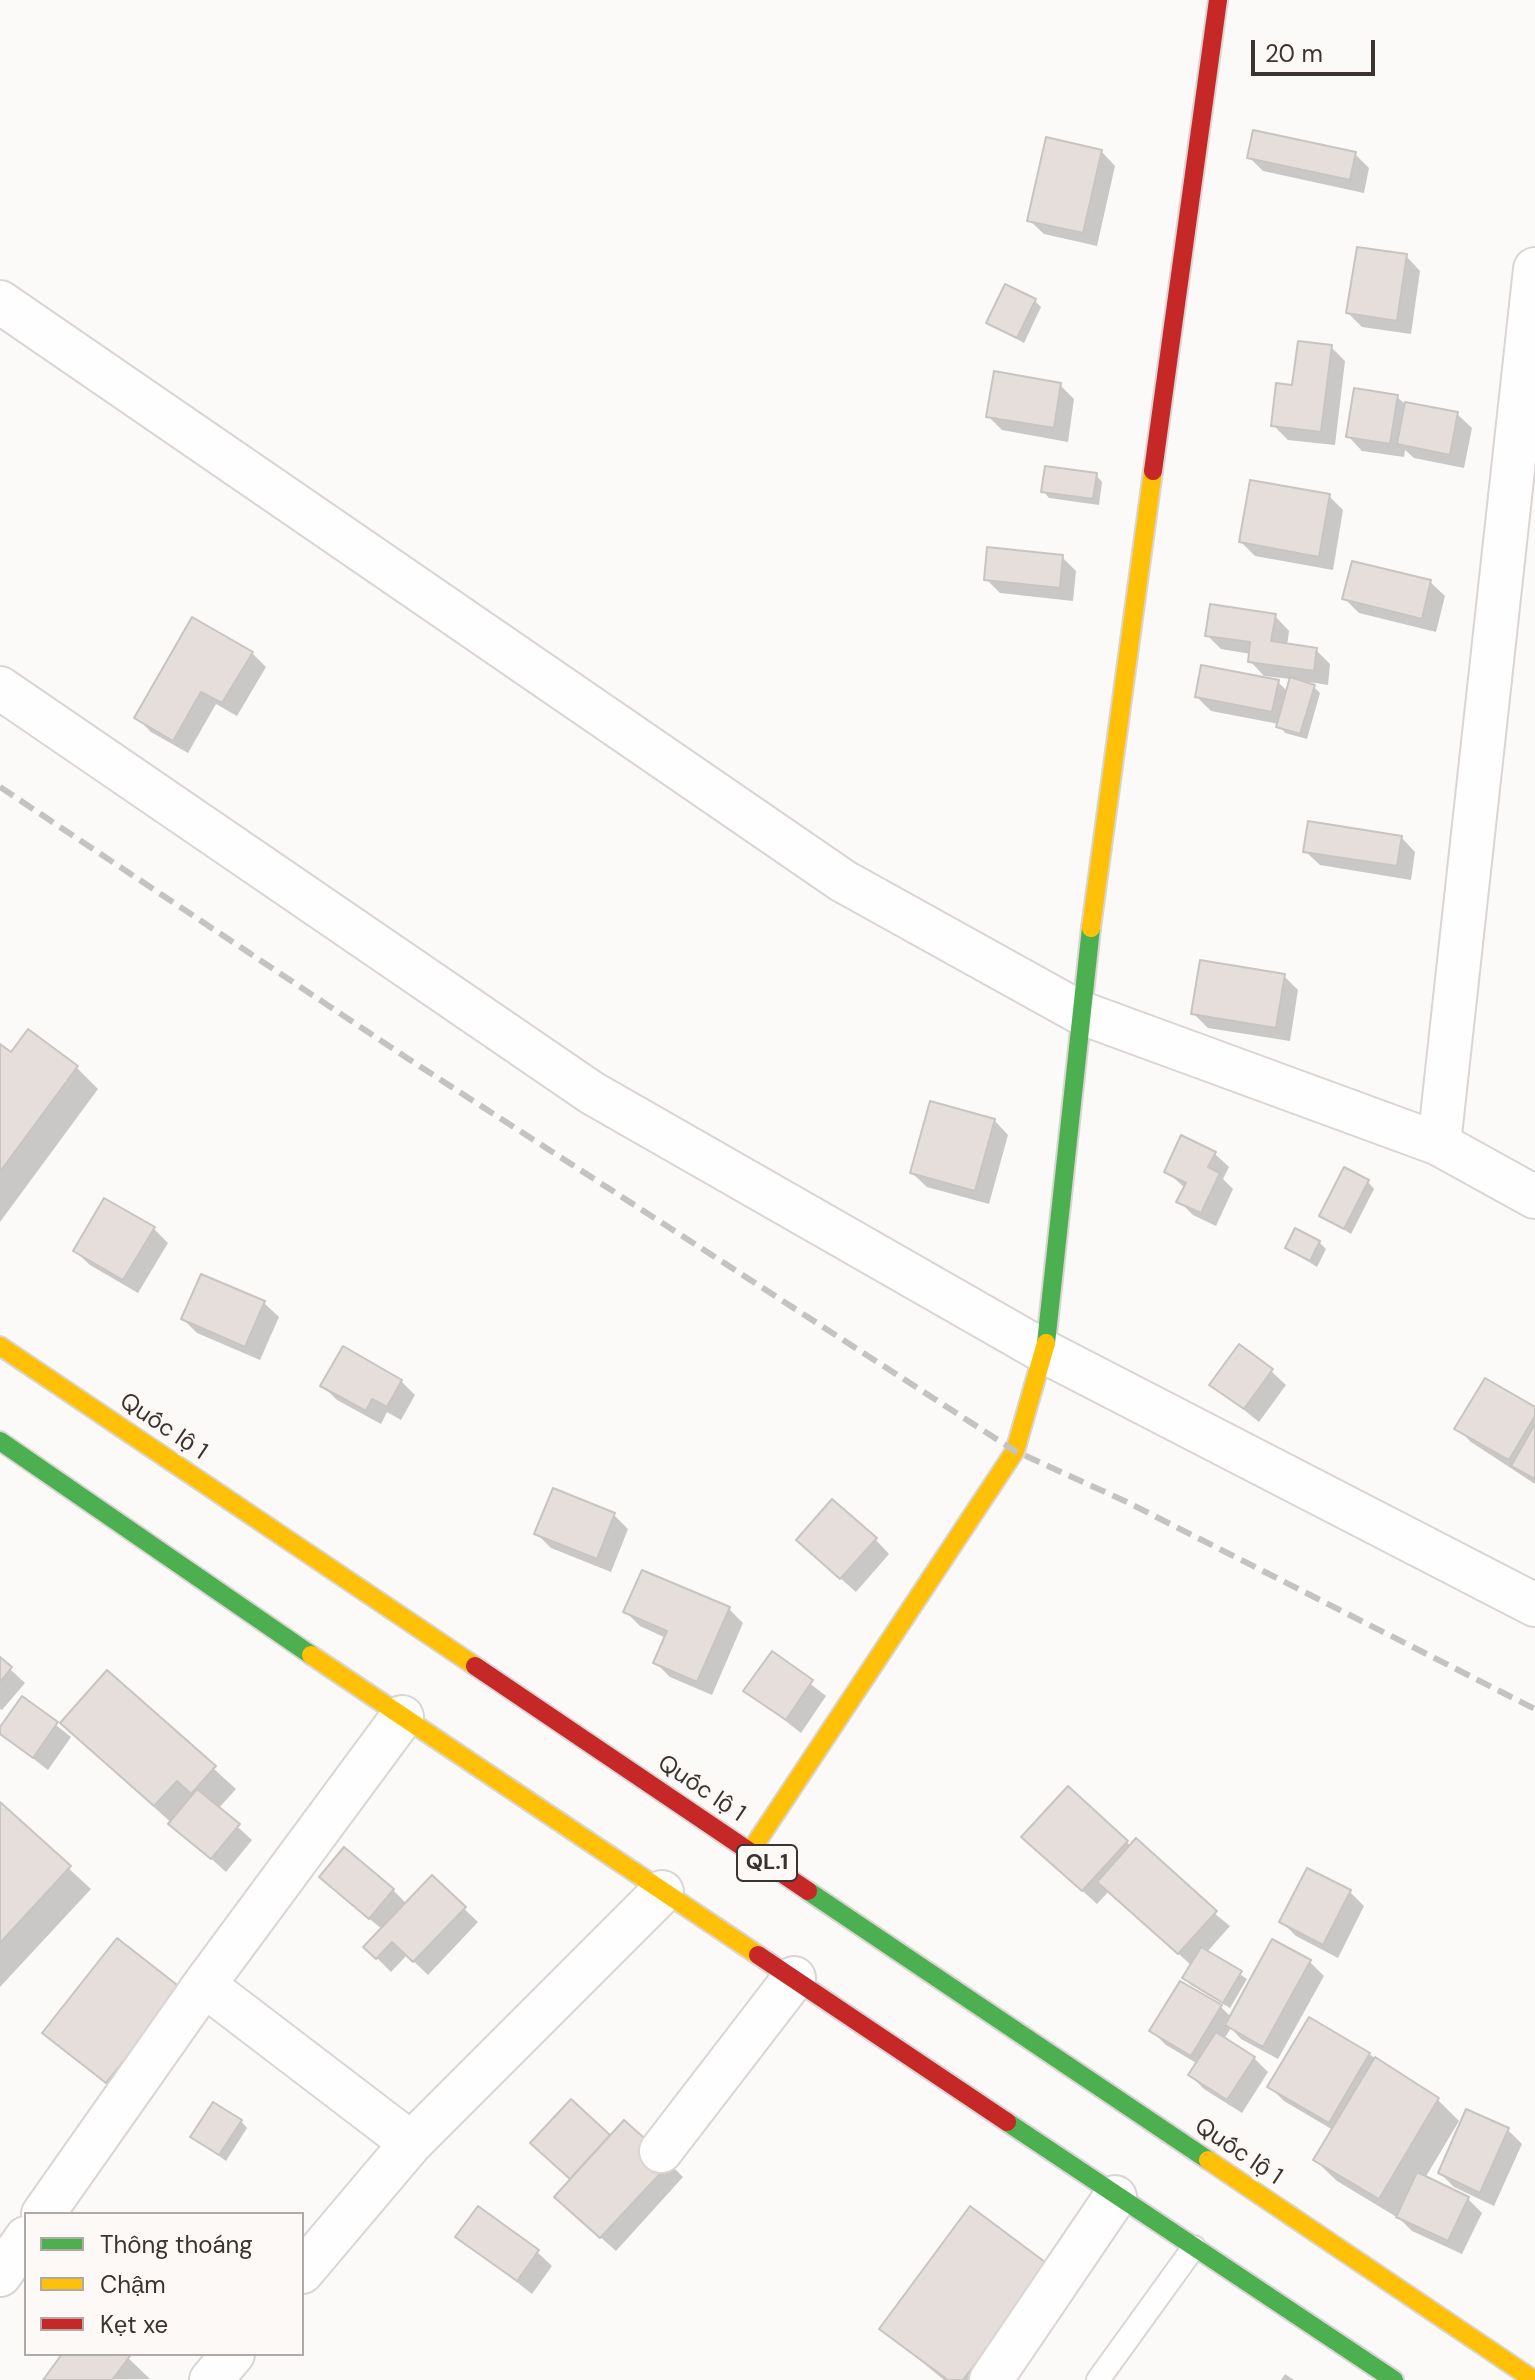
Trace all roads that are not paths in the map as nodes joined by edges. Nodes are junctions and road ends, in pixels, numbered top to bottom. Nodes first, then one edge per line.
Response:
1 (1218, 0) edge
2 (1535, 269) edge
3 (0, 302) edge
4 (0, 688) edge
5 (1079, 1012) junction
6 (1439, 1144) junction
7 (1535, 1197) edge
8 (0, 1346) edge
9 (1045, 1352) junction
10 (0, 1441) edge
11 (1535, 1605) edge
12 (402, 1717) junction
13 (750, 1852) junction
14 (662, 1892) junction
15 (794, 1978) junction
16 (204, 1985) junction
17 (411, 2143) junction
18 (661, 2151) dead end
19 (1115, 2197) junction
20 (44, 2212) edge
21 (24, 2241) edge
22 (1194, 2247) junction
23 (304, 2270) edge
24 (0, 2275) edge
25 (231, 2356) edge
26 (211, 2380) edge
27 (991, 2380) edge
28 (1098, 2380) edge
29 (1394, 2380) edge
30 (1534, 2380) edge

1 - 5 main road
2 - 6 street
3 - 5 street
4 - 9 street
5 - 6 street
5 - 9 main road
6 - 7 street
8 - 13 main road, Quốc lộ 1 / QL.1
9 - 11 street
9 - 13 main road
10 - 12 main road
12 - 14 main road
12 - 16 street
13 - 30 main road, Quốc lộ 1 / QL.1
14 - 15 main road
14 - 17 street
15 - 18 street
15 - 19 main road
16 - 17 street
16 - 20 street
17 - 23 street
19 - 22 main road
19 - 27 street
21 - 24 street
22 - 28 lane
22 - 29 main road
25 - 26 street

